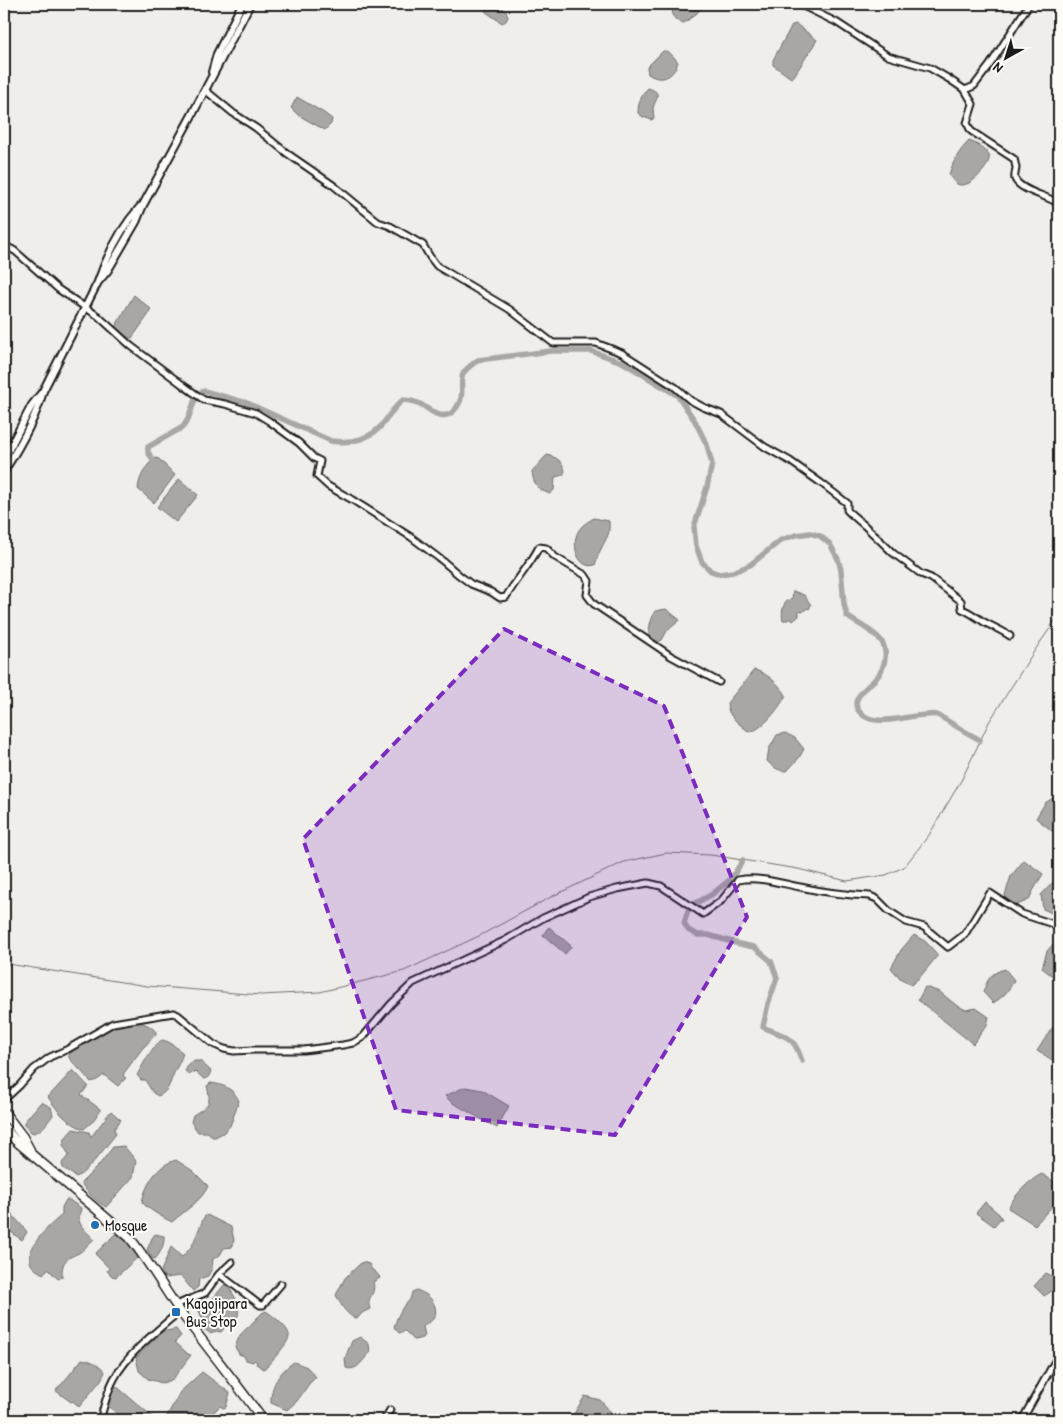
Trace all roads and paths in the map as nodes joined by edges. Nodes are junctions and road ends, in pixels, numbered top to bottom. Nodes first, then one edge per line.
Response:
1 (242, 4) edge
2 (250, 4) edge
3 (799, 4) edge
4 (1029, 4) edge
5 (211, 78) junction
6 (205, 90) junction
7 (965, 90) junction
8 (1059, 204) edge
9 (4, 244) edge
10 (86, 307) junction
11 (43, 391) junction
12 (4, 464) edge
13 (4, 470) edge
14 (1010, 636) dead end
15 (719, 682) dead end
16 (1059, 928) edge
17 (4, 1100) edge
18 (4, 1112) edge
19 (4, 1127) edge
20 (32, 1154) junction
21 (232, 1262) dead end
22 (220, 1274) junction
23 (281, 1284) dead end
24 (178, 1308) junction
25 (1059, 1354) edge
26 (390, 1410) dead end
27 (100, 1420) edge
28 (264, 1420) edge
29 (384, 1420) edge
30 (1022, 1420) edge

1 - 5 main road
2 - 5 main road
3 - 7 street
4 - 7 street
5 - 6 main road
6 - 10 main road
6 - 14 street
7 - 8 street
9 - 10 street
10 - 11 main road
10 - 15 street
11 - 12 main road
11 - 13 main road
16 - 17 street
18 - 20 highway
19 - 20 highway
20 - 24 highway
21 - 22 street
22 - 23 street
22 - 24 street
24 - 27 street
24 - 28 highway
25 - 30 street
26 - 29 street

